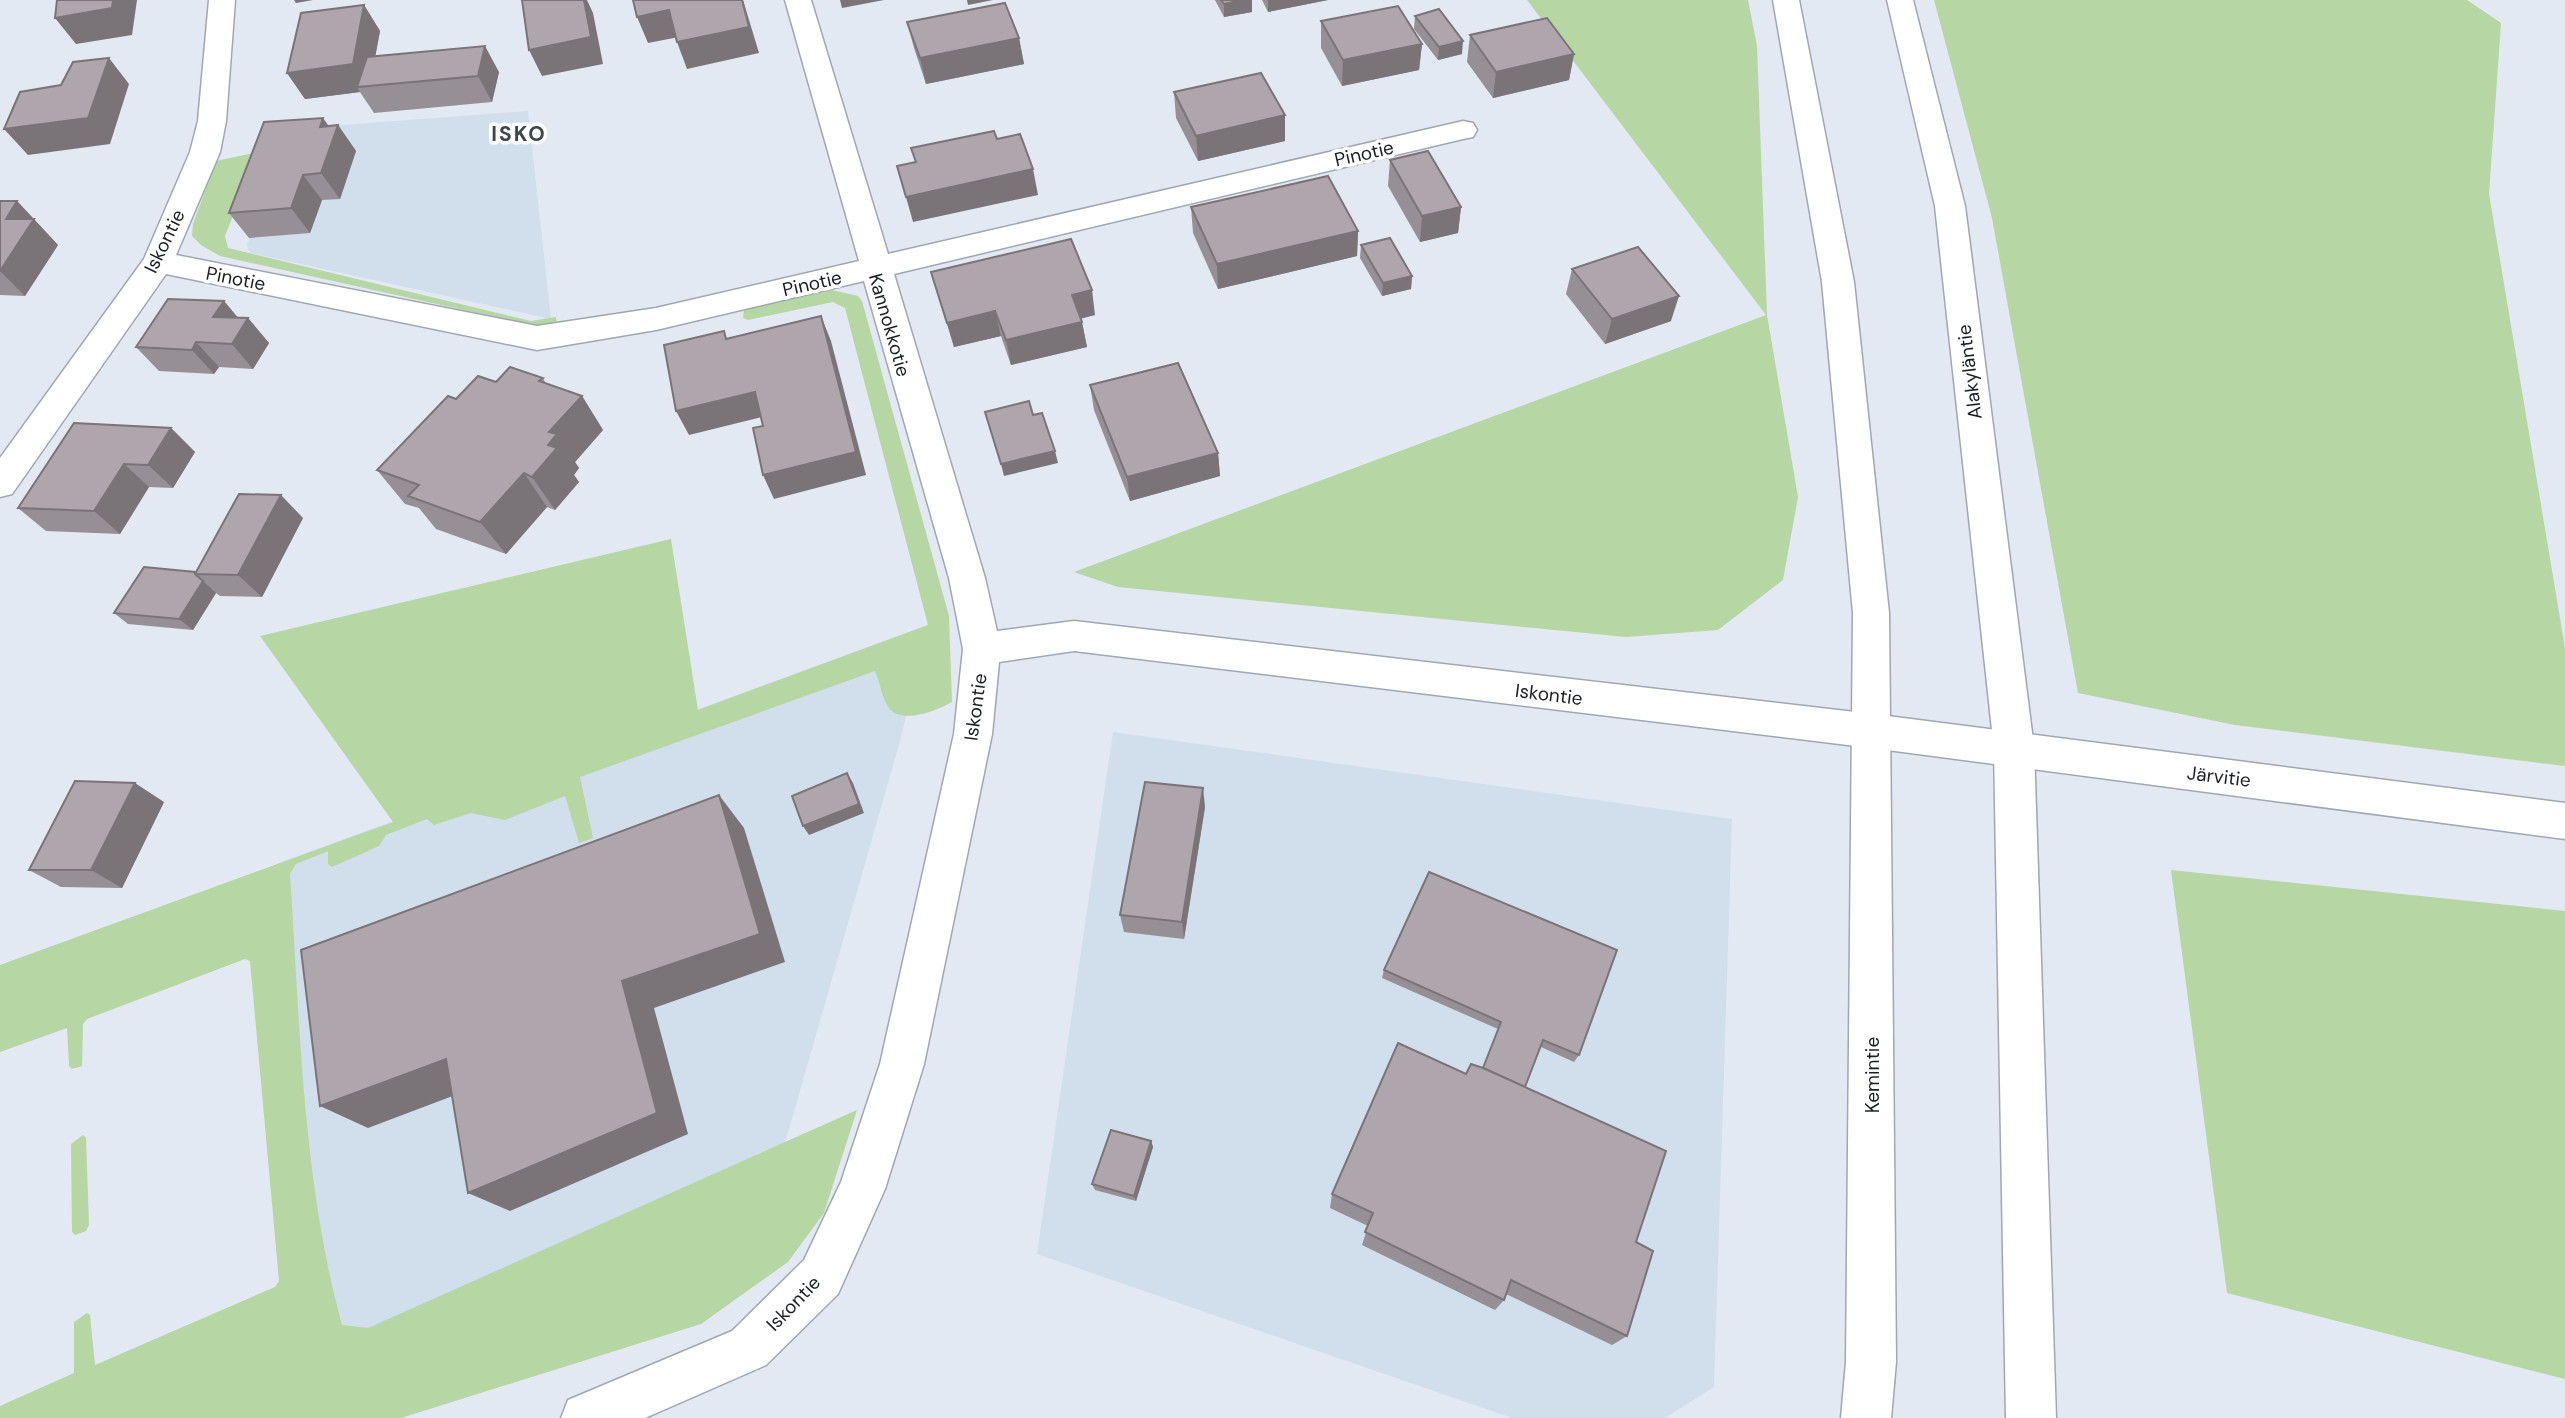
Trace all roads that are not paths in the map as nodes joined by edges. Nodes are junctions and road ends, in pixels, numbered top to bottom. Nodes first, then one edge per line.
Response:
1 (222, 0) edge
2 (797, 0) edge
3 (1786, 0) edge
4 (1900, 0) edge
5 (1462, 130) dead end
6 (158, 262) junction
7 (874, 269) junction
8 (0, 484) edge
9 (982, 649) junction
10 (1872, 732) junction
11 (2014, 748) junction
12 (2565, 821) edge
13 (586, 1418) edge
14 (1866, 1418) edge
15 (2031, 1418) edge

1 - 6 street, Iskontie
2 - 7 street, Kannokkotie
3 - 10 street
4 - 11 street, Alakyläntie
5 - 7 street, Pinotie
6 - 7 street, Pinotie
6 - 8 street, Iskontie
7 - 9 street, Kannokkotie
9 - 10 street, Iskontie
9 - 13 street, Iskontie
10 - 11 street, Järvitie
10 - 14 street, Kemintie
11 - 12 street, Järvitie
11 - 15 street

